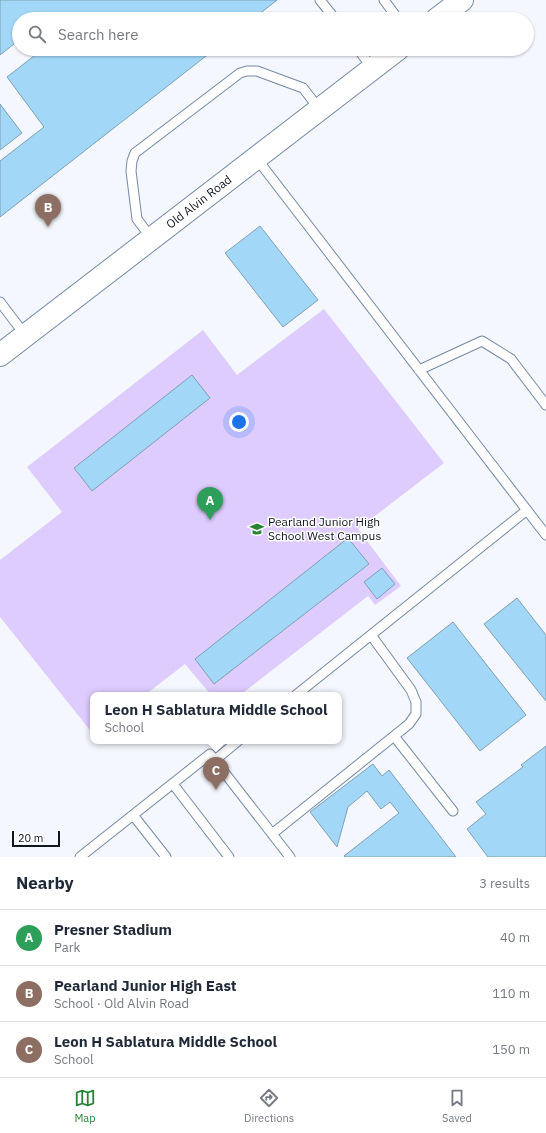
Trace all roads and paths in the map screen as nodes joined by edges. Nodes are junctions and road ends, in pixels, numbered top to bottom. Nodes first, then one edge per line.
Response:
1 (320, 0) edge
2 (384, 0) edge
3 (462, 0) edge
4 (329, 12) edge
5 (393, 12) edge
6 (446, 12) edge
7 (363, 56) edge
8 (389, 56) edge
9 (373, 69) junction
10 (320, 110) junction
11 (256, 159) junction
12 (152, 239) junction
13 (0, 302) edge
14 (25, 335) junction
15 (0, 355) edge
16 (420, 370) junction
17 (546, 405) edge
18 (527, 510) junction
19 (546, 535) edge
20 (371, 635) junction
21 (300, 692) edge
22 (394, 736) junction
23 (234, 744) edge
24 (215, 760) junction
25 (173, 784) junction
26 (454, 812) dead end
27 (133, 816) junction
28 (272, 834) junction
29 (80, 857) edge
30 (166, 857) edge
31 (229, 857) edge
32 (290, 857) edge

1 - 4 lane
2 - 5 lane
3 - 6 street
7 - 9 lane
8 - 9 street, Old Alvin Road
9 - 10 street, Old Alvin Road
10 - 11 street, Old Alvin Road
10 - 12 lane
11 - 12 street, Old Alvin Road
11 - 16 lane
12 - 14 street, Old Alvin Road
13 - 14 lane
14 - 15 street, Old Alvin Road
16 - 17 lane
16 - 18 lane
18 - 19 lane
18 - 20 lane
20 - 21 lane
20 - 22 lane
22 - 26 lane
22 - 28 lane
23 - 24 lane
24 - 25 lane
24 - 28 lane
25 - 27 lane
25 - 31 lane
27 - 29 lane
27 - 30 lane
28 - 32 lane

